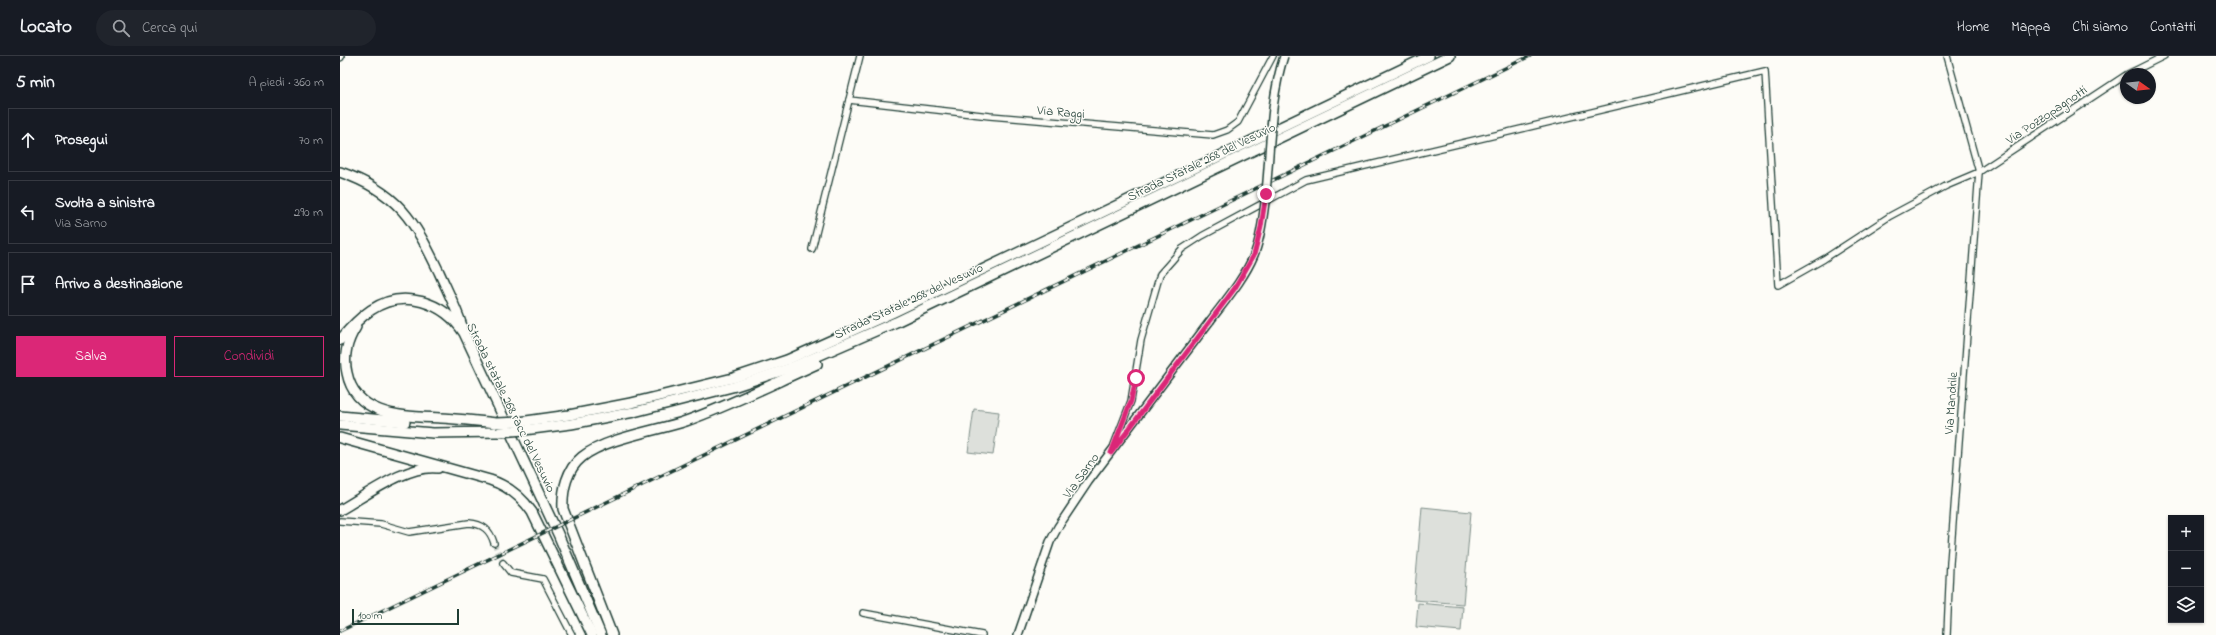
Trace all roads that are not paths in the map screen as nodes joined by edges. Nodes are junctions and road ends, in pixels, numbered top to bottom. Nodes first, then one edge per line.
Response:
1 (860, 56) edge
2 (1273, 56) edge
3 (1284, 56) edge
4 (1429, 56) edge
5 (1450, 56) edge
6 (1947, 56) edge
7 (2164, 56) edge
8 (2139, 68) edge
9 (2120, 79) edge
10 (849, 100) junction
11 (340, 172) edge
12 (1979, 172) junction
13 (812, 249) dead end
14 (361, 318) junction
15 (896, 322) junction
16 (464, 333) junction
17 (340, 340) edge
18 (340, 416) edge
19 (496, 423) junction
20 (340, 426) edge
21 (340, 438) edge
22 (1111, 453) junction
23 (458, 471) junction
24 (341, 510) edge
25 (340, 521) edge
26 (558, 534) junction
27 (494, 543) tunnel mouth
28 (503, 563) tunnel mouth
29 (863, 613) dead end
30 (572, 635) edge
31 (592, 635) edge
32 (601, 635) edge
33 (608, 635) edge
34 (612, 635) edge
35 (982, 635) edge
36 (1018, 635) edge
37 (1947, 635) edge

1 - 10 street
2 - 10 street, Via Raggi
3 - 22 street, Via Sarno, bridge
4 - 19 highway, Strada Statale 268 del Vesuvio, bridge
5 - 15 highway, Strada Statale 268 del Vesuvio
6 - 12 street, Via Mandrile
7 - 8 street, Via Pozzopagnotti
9 - 12 street, Via Pozzopagnotti
10 - 13 street
11 - 16 highway
12 - 22 street, Via Pozzopagnotti
12 - 37 street, Via Mandrile
14 - 16 highway, Strada statale 268 racc del Vesuvio
14 - 17 highway, Strada statale 268 racc del Vesuvio
14 - 19 highway
15 - 20 highway, Strada Statale 268 del Vesuvio, bridge
15 - 34 highway
16 - 26 highway, Strada statale 268 racc del Vesuvio
18 - 19 highway, Strada Statale 268 del Vesuvio
21 - 23 highway
22 - 36 street, Via Sarno
23 - 24 highway
23 - 31 highway
25 - 27 street
26 - 32 highway, Strada statale 268 racc del Vesuvio
26 - 33 highway, Strada statale 268 racc del Vesuvio
28 - 30 street
29 - 35 street

